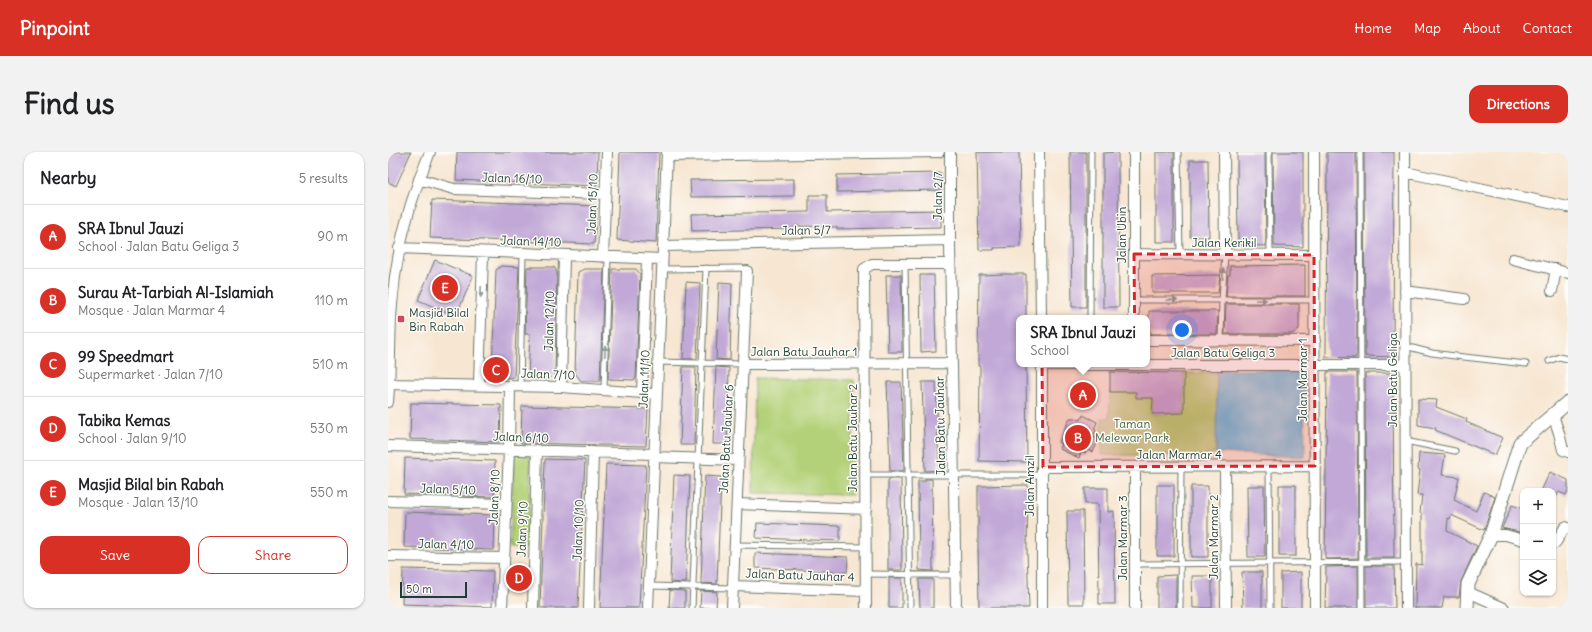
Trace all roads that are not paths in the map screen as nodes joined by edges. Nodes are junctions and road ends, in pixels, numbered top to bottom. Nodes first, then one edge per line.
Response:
1 (430, 152) edge
2 (607, 152) edge
3 (939, 152) edge
4 (950, 152) edge
5 (1039, 152) edge
6 (1091, 152) edge
7 (1134, 152) edge
8 (1178, 152) edge
9 (1224, 152) edge
10 (1269, 152) edge
11 (1314, 152) edge
12 (1360, 152) edge
13 (1405, 152) edge
14 (667, 154) edge
15 (1405, 172) junction
16 (419, 179) junction
17 (605, 194) junction
18 (1568, 207) edge
19 (950, 242) junction
20 (663, 246) junction
21 (399, 248) junction
22 (483, 253) junction
23 (523, 254) junction
24 (1134, 254) junction
25 (1180, 254) junction
26 (1225, 254) junction
27 (1270, 255) junction
28 (1314, 255) junction
29 (564, 256) junction
30 (606, 257) junction
31 (647, 258) junction
32 (1512, 259) dead end
33 (905, 263) junction
34 (662, 264) junction
35 (950, 264) junction
36 (706, 268) junction
37 (1556, 270) junction
38 (747, 271) joint
39 (1568, 273) edge
40 (1405, 291) junction
41 (1552, 291) dead end
42 (1464, 299) dead end
43 (1133, 300) junction
44 (1222, 300) junction
45 (1315, 300) junction
46 (1041, 315) edge
47 (1090, 315) edge
48 (1134, 315) edge
49 (1150, 340) edge
50 (1221, 341) junction
51 (1315, 341) junction
52 (1405, 346) junction
53 (1568, 359) edge
54 (1549, 361) dead end
55 (658, 362) junction
56 (702, 363) junction
57 (906, 363) junction
58 (952, 363) junction
59 (743, 364) junction
60 (864, 364) junction
61 (1150, 364) edge
62 (1526, 364) dead end
63 (1315, 365) junction
64 (1362, 365) junction
65 (1405, 365) junction
66 (1042, 367) edge
67 (389, 379) edge
68 (479, 385) junction
69 (515, 386) junction
70 (561, 387) junction
71 (604, 390) junction
72 (642, 393) junction
73 (657, 394) junction
74 (388, 402) edge
75 (1568, 402) edge
76 (1553, 415) junction
77 (1405, 441) junction
78 (388, 446) edge
79 (509, 450) junction
80 (537, 450) junction
81 (1455, 451) dead end
82 (593, 452) junction
83 (1568, 452) edge
84 (654, 455) junction
85 (698, 458) junction
86 (738, 460) junction
87 (1225, 466) junction
88 (1315, 466) junction
89 (1135, 467) junction
90 (1181, 467) junction
91 (1269, 467) junction
92 (1043, 471) junction
93 (865, 475) junction
94 (908, 475) junction
95 (954, 475) junction
96 (388, 501) edge
97 (506, 504) junction
98 (736, 504) junction
99 (866, 509) junction
100 (1568, 528) edge
101 (1491, 535) junction
102 (1520, 539) edge
103 (1556, 542) edge
104 (735, 545) junction
105 (866, 547) junction
106 (388, 556) edge
107 (504, 558) junction
108 (1362, 562) junction
109 (1406, 562) junction
110 (1269, 563) junction
111 (1315, 563) junction
112 (1135, 564) junction
113 (1180, 564) junction
114 (1226, 564) junction
115 (866, 574) junction
116 (910, 574) junction
117 (955, 575) junction
118 (648, 586) junction
119 (733, 587) junction
120 (693, 588) junction
121 (866, 591) junction
122 (1468, 592) junction
123 (502, 608) edge
124 (533, 608) edge
125 (589, 608) edge
126 (648, 608) edge
127 (692, 608) edge
128 (732, 608) edge
129 (866, 608) edge
130 (910, 608) edge
131 (956, 608) edge
132 (1042, 608) edge
133 (1135, 608) edge
134 (1180, 608) edge
135 (1226, 608) edge
136 (1270, 608) edge
137 (1315, 608) edge
138 (1362, 608) edge
139 (1406, 608) edge
140 (1467, 608) edge
141 (1504, 608) edge

1 - 16 street
2 - 17 street, Jalan 15/10
3 - 14 street
4 - 19 street, Jalan 2/7
5 - 46 street
6 - 47 lane
7 - 24 street, Jalan Ubin
8 - 25 lane
9 - 26 street
10 - 27 lane
11 - 28 street, Jalan Marmar 1
12 - 64 lane
13 - 15 street, Jalan Batu Geliga
14 - 20 street, Jalan 11/10
15 - 18 street
15 - 40 street, Jalan Batu Geliga
16 - 17 street, Jalan 16/10
16 - 21 street
17 - 30 street, Jalan 15/10
19 - 20 street, Jalan 5/7
19 - 35 street, Jalan Batu Jauhar
20 - 34 street, Jalan 11/10
21 - 22 street, Jalan 14/10
21 - 67 street
22 - 23 street, Jalan 14/10
22 -> 68 street
23 - 29 street, Jalan 14/10
23 - 69 lane
24 - 25 street, Jalan Kerikil
24 - 43 street, Jalan Ubin
25 - 26 street, Jalan Kerikil
26 - 27 street, Jalan Kerikil
44 -> 26 lane
27 - 28 street, Jalan Kerikil
28 - 45 street, Jalan Marmar 1
29 - 30 street, Jalan 14/10
29 - 70 street, Jalan 12/10
30 - 31 street, Jalan 14/10
71 -> 30 lane
31 - 34 street, Jalan 14/10
31 - 72 street
32 - 37 street
33 - 35 street
33 - 57 lane
33 - 60 street, Jalan Batu Jauhar 2
34 - 36 lane
34 - 55 street, Jalan 11/10
35 - 58 street, Jalan Batu Jauhar
36 - 38 lane
36 - 56 lane
37 - 39 street
37 - 41 street
38 - 59 street, Jalan Batu Jauhar 6
40 - 42 street
40 - 52 street, Jalan Batu Geliga
43 -> 44 lane
43 - 48 street, Jalan Ubin
44 -> 45 lane
44 - 50 lane
45 - 51 street, Jalan Marmar 1
49 - 50 street, Jalan Batu Geliga 3
50 - 51 street, Jalan Batu Geliga 3
51 - 63 street, Jalan Marmar 1
52 - 62 lane
52 - 65 street, Jalan Batu Geliga
53 - 54 lane
55 - 56 lane
55 - 73 street, Jalan 11/10
56 - 59 lane
56 - 85 lane
57 - 58 street, Jalan Batu Jauhar 1
57 - 60 street, Jalan Batu Jauhar 1
57 - 94 lane
58 - 95 street, Jalan Batu Jauhar
59 - 60 street, Jalan Batu Jauhar 1
59 - 86 street, Jalan Batu Jauhar 6
60 - 93 street, Jalan Batu Jauhar 2
61 - 63 street, Jalan Batu Geliga 3
63 - 64 street, Jalan Batu Geliga 3
63 - 88 street, Jalan Marmar 1
64 - 65 street, Jalan Batu Geliga 3
64 - 108 lane
65 - 77 street, Jalan Batu Geliga
66 - 92 street, Jalan Amzil
67 - 68 street, Jalan 7/10
67 - 74 street
68 - 69 street, Jalan 7/10
69 - 70 street, Jalan 7/10
69 - 79 street, Jalan 8/10
70 - 71 street, Jalan 7/10
71 - 72 street, Jalan 7/10
72 - 73 street, Jalan 7/10
73 - 84 street, Jalan 11/10
75 - 76 street
76 - 83 street
76 - 101 street
77 - 81 lane
77 - 109 street, Jalan Batu Geliga
78 - 79 street, Jalan 6/10
79 - 80 street, Jalan 6/10
79 - 97 street, Jalan 8/10
80 - 82 street, Jalan 6/10
80 - 124 street, Jalan 9/10
82 - 84 street, Jalan 6/10
82 - 125 street, Jalan 10/10
84 - 85 street, Jalan 6/10
84 - 118 street, Jalan 11/10
85 - 86 street, Jalan 6/10
85 - 120 lane
86 - 98 street, Jalan Batu Jauhar 6
87 - 90 street, Jalan Marmar 4
87 - 91 street, Jalan Marmar 4
87 - 114 street, Jalan Marmar 2
88 - 91 street, Jalan Marmar 4
88 - 111 street, Jalan Marmar 1
89 - 90 street, Jalan Marmar 4
89 - 92 street, Jalan Marmar 4
89 - 112 street, Jalan Marmar 3
90 - 113 lane
91 - 110 lane
92 - 95 lane
92 - 132 street, Jalan Amzil
93 - 94 lane
93 - 99 street, Jalan Batu Jauhar 2
94 - 95 lane
94 - 116 lane
95 - 117 street, Jalan Batu Jauhar
96 - 97 street, Jalan 5/10
97 - 107 street, Jalan 8/10
98 - 99 street
98 - 104 street, Jalan Batu Jauhar 6
99 - 105 street, Jalan Batu Jauhar 2
100 - 103 street
101 - 102 street
101 - 122 street
104 - 105 lane
104 - 119 street, Jalan Batu Jauhar 6
105 - 115 street, Jalan Batu Jauhar 2
106 - 107 street, Jalan 4/10
107 - 123 street, Jalan 8/10
108 - 109 lane
108 - 111 lane
108 - 138 lane
109 - 139 street, Jalan Batu Geliga
110 - 111 lane
110 - 114 lane
110 - 136 lane
111 - 137 street, Jalan Marmar 1
112 - 113 lane
112 - 133 street, Jalan Marmar 3
113 - 114 lane
113 - 134 lane
114 - 135 street, Jalan Marmar 2
115 - 116 lane
115 - 121 street, Jalan Batu Jauhar 2
116 - 117 lane
116 - 130 lane
117 - 131 street, Jalan Batu Jauhar
118 - 120 lane
118 - 126 street, Jalan 11/10
119 - 120 lane
119 - 121 street, Jalan Batu Jauhar 4
119 - 128 street, Jalan Batu Jauhar 6
120 - 127 lane
121 - 129 street, Jalan Batu Jauhar 2
122 - 140 street
122 - 141 street

